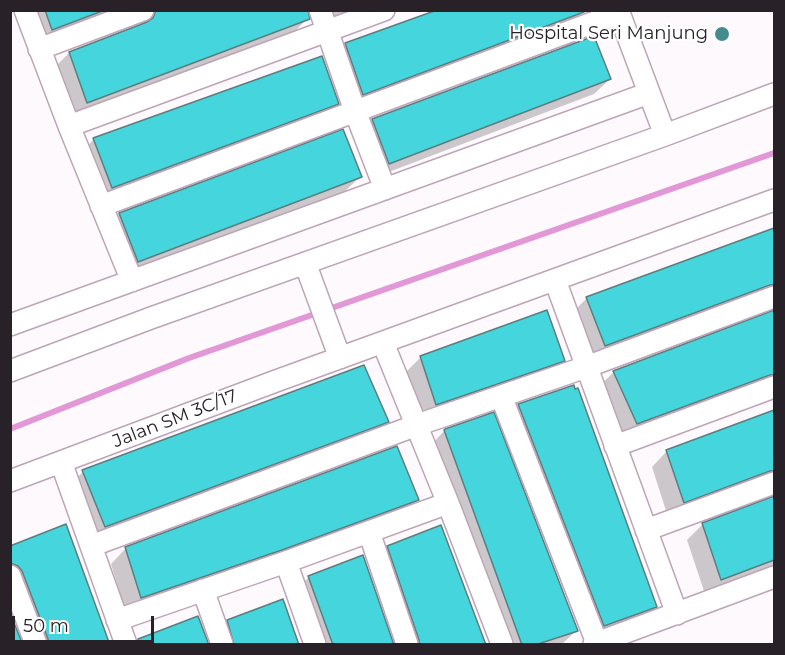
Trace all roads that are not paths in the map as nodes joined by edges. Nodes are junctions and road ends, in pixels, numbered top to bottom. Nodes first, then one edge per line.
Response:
1 (25, 10) edge
2 (143, 10) edge
3 (320, 10) edge
4 (384, 10) edge
5 (619, 12) edge
6 (327, 31) junction
7 (39, 49) junction
8 (649, 93) junction
9 (774, 93) edge
10 (355, 111) junction
11 (69, 126) junction
12 (665, 135) junction
13 (386, 189) junction
14 (774, 200) edge
15 (101, 206) junction
16 (304, 263) junction
17 (555, 280) junction
18 (132, 281) junction
19 (774, 297) edge
20 (10, 325) edge
21 (383, 343) junction
22 (340, 358) junction
23 (586, 367) junction
24 (10, 371) edge
25 (774, 387) edge
26 (501, 396) junction
27 (417, 425) junction
28 (615, 446) junction
29 (61, 462) junction
30 (10, 481) edge
31 (774, 483) edge
32 (448, 503) junction
33 (646, 530) junction
34 (369, 532) junction
35 (91, 546) junction
36 (286, 562) junction
37 (10, 576) edge
38 (774, 578) edge
39 (203, 590) junction
40 (677, 614) junction
41 (117, 620) junction
42 (596, 644) edge
43 (36, 645) edge
44 (126, 645) edge
45 (222, 645) edge
46 (315, 645) edge
47 (407, 645) edge
48 (502, 645) edge

1 - 7 street
2 - 7 street
3 - 6 street
4 - 6 street
5 - 8 street
5 - 10 street
6 - 10 street
6 - 11 street
7 - 11 street
8 - 12 street
8 - 13 street
9 - 12 street
10 - 13 street
10 - 15 street
11 - 15 street
12 - 16 street
13 - 18 street
14 - 17 street, Jalan SM 3C/17
15 - 18 street
16 - 22 street
16 - 24 street
17 - 21 street, Jalan SM 3C/17
17 - 23 street
18 - 20 street
19 - 23 street
21 - 22 street, Jalan SM 3C/17
21 - 27 street
22 - 29 street, Jalan SM 3C/17
23 - 26 street
23 - 28 street
25 - 28 street
26 - 27 street
26 - 42 street
27 - 32 street
27 - 35 street
28 - 33 street
29 - 30 street, Jalan SM 3C/17
29 - 35 street
31 - 33 street
32 - 34 street
32 - 48 street
33 - 40 street
34 - 36 street
34 - 47 street
35 - 41 street
36 - 39 street
36 - 46 street
37 - 43 street
38 - 40 street
39 - 41 street
39 - 45 street
40 - 42 street
41 - 44 street

